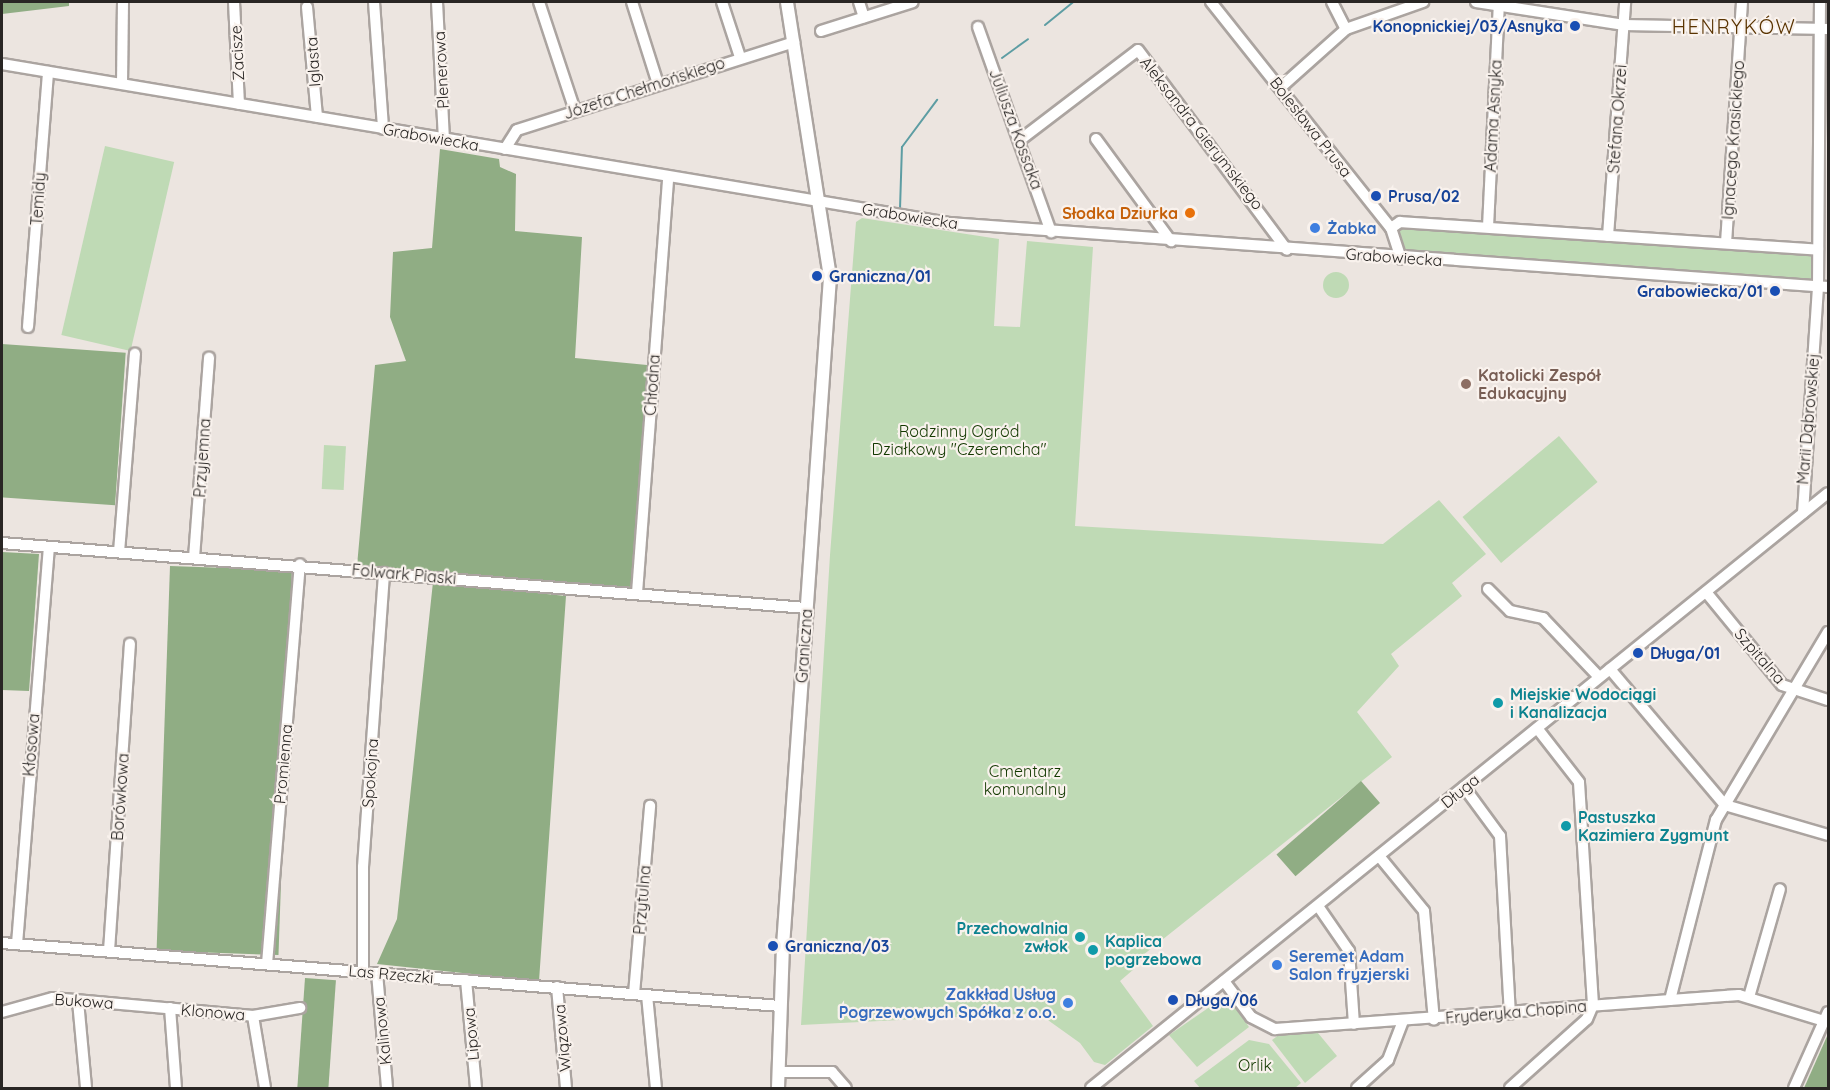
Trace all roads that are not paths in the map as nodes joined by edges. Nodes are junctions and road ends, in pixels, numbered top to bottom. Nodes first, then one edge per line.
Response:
1 (123, 2) edge
2 (234, 2) edge
3 (374, 2) edge
4 (437, 2) edge
5 (539, 2) edge
6 (632, 2) edge
7 (722, 2) edge
8 (787, 2) edge
9 (859, 2) edge
10 (912, 2) edge
11 (1211, 2) edge
12 (1332, 2) edge
13 (1423, 2) edge
14 (1476, 2) edge
15 (1625, 2) edge
16 (1742, 2) edge
17 (1820, 2) edge
18 (1503, 4) edge
19 (307, 7) dead end
20 (864, 17) junction
21 (1624, 25) junction
22 (978, 27) dead end
23 (1346, 29) junction
24 (1825, 29) edge
25 (1740, 30) junction
26 (821, 31) dead end
27 (794, 42) junction
28 (740, 57) junction
29 (2, 64) edge
30 (48, 72) junction
31 (122, 84) junction
32 (658, 84) junction
33 (1280, 88) junction
34 (239, 104) junction
35 (575, 111) junction
36 (317, 117) junction
37 (383, 129) junction
38 (444, 139) junction
39 (1096, 139) dead end
40 (1020, 140) junction
41 (505, 149) junction
42 (668, 177) junction
43 (822, 203) junction
44 (1488, 227) junction
45 (1391, 228) junction
46 (1052, 232) junction
47 (1608, 236) junction
48 (1171, 241) junction
49 (1726, 243) junction
50 (1287, 250) junction
51 (1818, 250) junction
52 (1401, 258) junction
53 (1823, 287) edge
54 (28, 327) dead end
55 (135, 354) dead end
56 (209, 358) dead end
57 (1827, 499) edge
58 (1803, 513) junction
59 (2, 543) edge
60 (49, 547) junction
61 (118, 552) junction
62 (194, 558) junction
63 (300, 564) junction
64 (384, 573) junction
65 (1488, 589) dead end
66 (1706, 592) junction
67 (637, 593) junction
68 (807, 608) junction
69 (1828, 632) edge
70 (130, 644) dead end
71 (1610, 669) junction
72 (1599, 678) junction
73 (1794, 689) junction
74 (1828, 700) edge
75 (1537, 728) junction
76 (1464, 787) junction
77 (1725, 805) junction
78 (650, 807) dead end
79 (1828, 836) edge
80 (1379, 856) junction
81 (1780, 889) dead end
82 (1318, 906) junction
83 (2, 943) edge
84 (17, 944) junction
85 (109, 951) junction
86 (267, 964) junction
87 (363, 972) junction
88 (377, 974) junction
89 (466, 980) junction
90 (1224, 981) junction
91 (557, 987) junction
92 (634, 993) junction
93 (647, 995) junction
94 (1749, 997) junction
95 (1670, 1000) junction
96 (78, 1001) junction
97 (1593, 1005) junction
98 (780, 1006) junction
99 (170, 1008) junction
100 (300, 1008) dead end
101 (2, 1012) edge
102 (1510, 1014) junction
103 (253, 1016) junction
104 (1826, 1017) edge
105 (1434, 1020) junction
106 (1403, 1022) junction
107 (1354, 1024) junction
108 (778, 1072) junction
109 (86, 1089) edge
110 (176, 1089) edge
111 (265, 1089) edge
112 (387, 1089) edge
113 (476, 1089) edge
114 (566, 1089) edge
115 (656, 1089) edge
116 (778, 1089) edge
117 (846, 1089) edge
118 (1090, 1089) edge
119 (1357, 1089) edge
120 (1510, 1089) edge
121 (1794, 1089) edge

1 - 31 street
2 - 34 street, Zacisze
3 - 37 street
4 - 38 street, Plenerowa
5 - 35 street
6 - 32 street
7 - 28 street
8 - 27 main road, Graniczna
9 - 20 street
10 - 20 street
11 - 33 street, Bolesława Prusa
12 - 23 street
13 - 23 street
14 - 18 street
15 - 21 street, Stefana Okrzei
16 - 25 street, Ignacego Krasickiego
17 - 24 street, Marii Dąbrowskiej
18 - 21 street
18 - 44 street, Adama Asnyka
19 - 36 street, Iglasta
20 - 26 street
21 - 25 street
21 - 47 street, Stefana Okrzei
22 - 40 street, Juliusza Kossaka
23 - 33 street
24 - 25 street
24 - 51 street, Marii Dąbrowskiej
25 - 49 street, Ignacego Krasickiego
27 - 28 street, Józefa Chełmońskiego
27 - 43 main road, Graniczna
28 - 32 street, Józefa Chełmońskiego
29 - 30 street, Grabowiecka
30 - 31 street, Grabowiecka
30 - 54 street, Temidy
31 - 34 street, Grabowiecka
32 - 35 street, Józefa Chełmońskiego
33 - 45 street, Bolesława Prusa
34 - 36 street, Grabowiecka
35 - 41 street, Józefa Chełmońskiego
36 - 37 street, Grabowiecka
37 - 38 street, Grabowiecka
38 - 41 street, Grabowiecka
39 - 48 street
40 - 46 street, Juliusza Kossaka
40 - 50 street, Aleksandra Gierymskiego
41 - 42 street, Grabowiecka
42 - 43 street, Grabowiecka
42 - 67 street, Chłodna
43 - 46 street, Grabowiecka
43 - 68 main road, Graniczna
44 - 45 street, Grabowiecka
44 - 47 street, Grabowiecka
45 - 52 street, Bolesława Prusa
46 - 48 street, Grabowiecka
47 - 49 street, Grabowiecka
48 - 50 street, Grabowiecka
49 - 51 street, Grabowiecka
50 - 52 street, Grabowiecka
51 - 53 street, Marii Dąbrowskiej
52 - 53 street, Grabowiecka
53 - 58 street, Marii Dąbrowskiej
55 - 61 street
56 - 62 street, Przyjemna
57 - 58 street, Długa
58 - 66 street, Długa
59 - 60 street, Folwark Piaski
60 - 61 street, Folwark Piaski
60 - 84 street, Kłosowa
61 - 62 street, Folwark Piaski
62 - 63 street, Folwark Piaski
63 - 64 street, Folwark Piaski
63 - 86 street, Promienna
64 - 67 street, Folwark Piaski
64 - 87 street, Spokojna
65 - 72 street
66 - 71 street, Długa
66 - 73 street, Szpitalna
67 - 68 street, Folwark Piaski
68 - 98 main road, Graniczna
69 - 73 street
70 - 85 street, Borówkowa
71 - 72 street, Długa
71 - 77 street
72 - 75 street, Długa
73 - 74 street, Szpitalna
73 - 77 street
75 - 76 street, Długa
75 - 97 street
76 - 80 street, Długa
76 - 102 street
77 - 79 street
77 - 95 street
78 - 92 street, Przytulna
80 - 82 street, Długa
80 - 105 street
81 - 94 street
82 - 90 street, Długa
82 - 107 street
83 - 84 street, Las Rzeczki
84 - 85 street, Las Rzeczki
85 - 86 street, Las Rzeczki
86 - 87 street, Las Rzeczki
87 - 88 street, Las Rzeczki
88 - 89 street, Las Rzeczki
88 - 112 street, Kalinowa
89 - 91 street, Las Rzeczki
89 - 113 street, Lipowa
90 - 107 street, Fryderyka Chopina
90 - 118 street, Długa
91 - 92 street, Las Rzeczki
91 - 114 street, Wiązowa
92 - 93 street, Las Rzeczki
93 - 98 street, Las Rzeczki
93 - 115 street
94 - 95 street, Fryderyka Chopina
94 - 104 street, Fryderyka Chopina
95 - 97 street, Fryderyka Chopina
96 - 99 street, Bukowa
96 - 101 street, Bukowa
96 - 109 street
97 - 102 street, Fryderyka Chopina
97 - 120 street
98 - 108 main road, Graniczna
99 - 103 street, Klonowa
99 - 110 street
100 - 103 street
102 - 105 street, Fryderyka Chopina
103 - 111 street, Klonowa
104 - 121 street
105 - 106 street, Fryderyka Chopina
106 - 107 street, Fryderyka Chopina
106 - 119 street
108 - 116 main road, Graniczna
108 - 117 street

